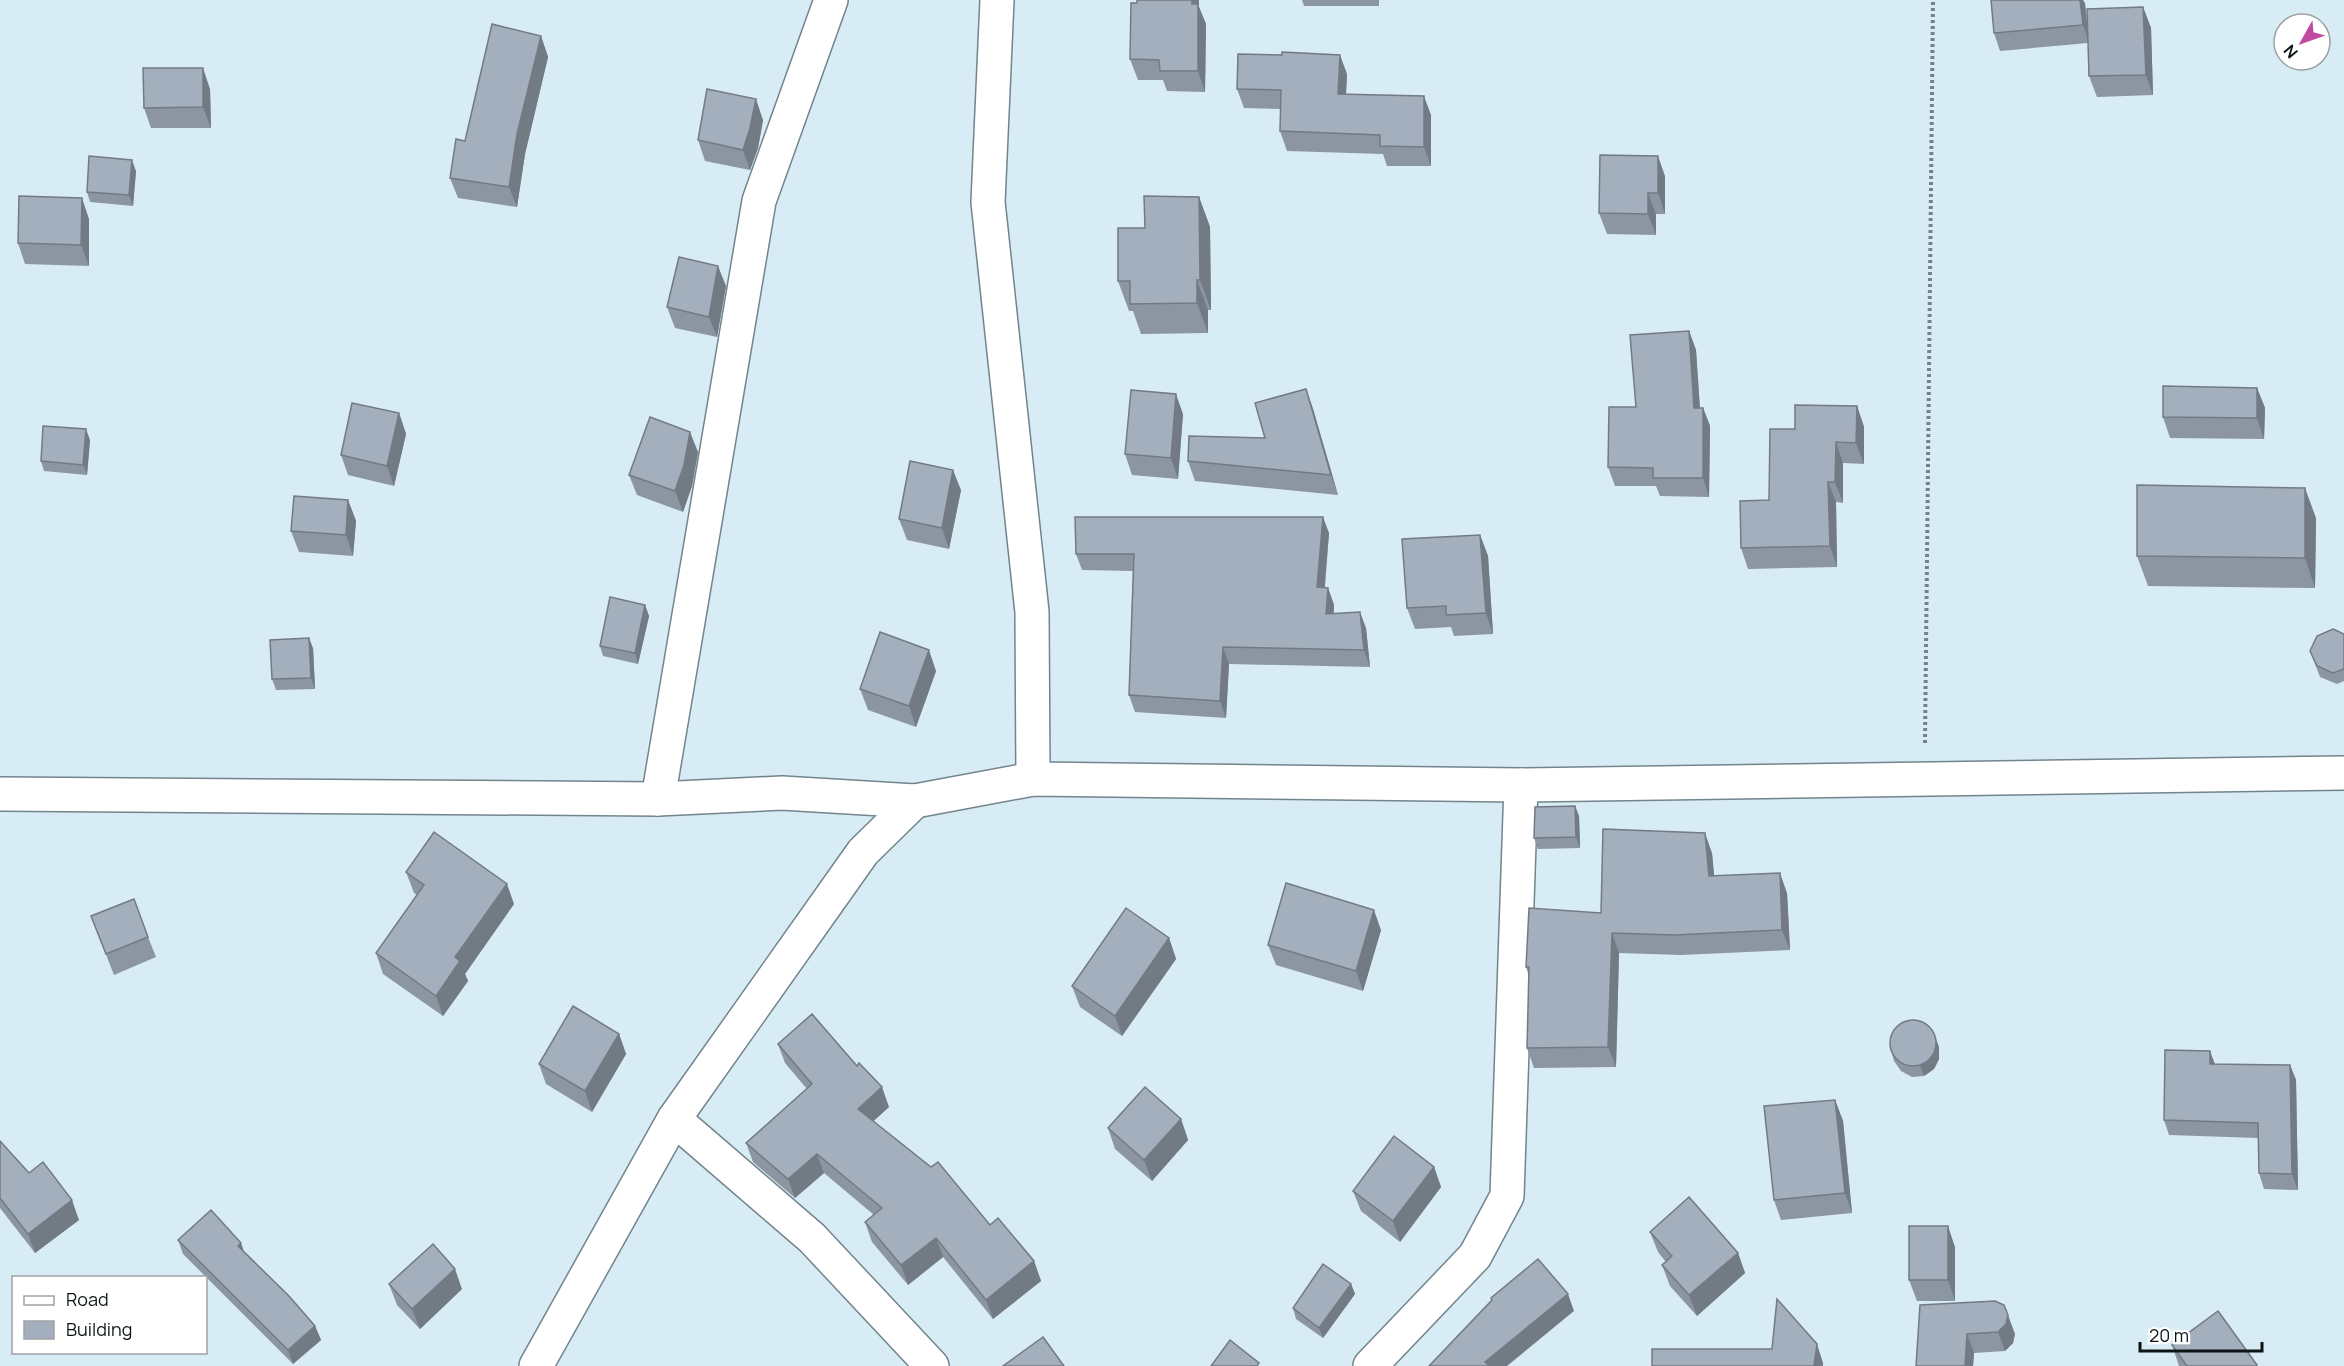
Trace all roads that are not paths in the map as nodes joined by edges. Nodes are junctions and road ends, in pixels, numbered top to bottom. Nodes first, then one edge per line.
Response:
1 (831, 0) edge
2 (997, 0) edge
3 (2344, 773) edge
4 (1033, 779) junction
5 (1521, 785) junction
6 (0, 794) edge
7 (658, 799) junction
8 (915, 801) junction
9 (674, 1119) junction
10 (536, 1366) edge
11 (932, 1366) edge
12 (1370, 1366) edge

1 - 7 street
2 - 4 street
3 - 5 street
4 - 5 street
4 - 8 street
5 - 12 street
6 - 7 street
7 - 8 street
8 - 9 street
9 - 10 street
9 - 11 street

